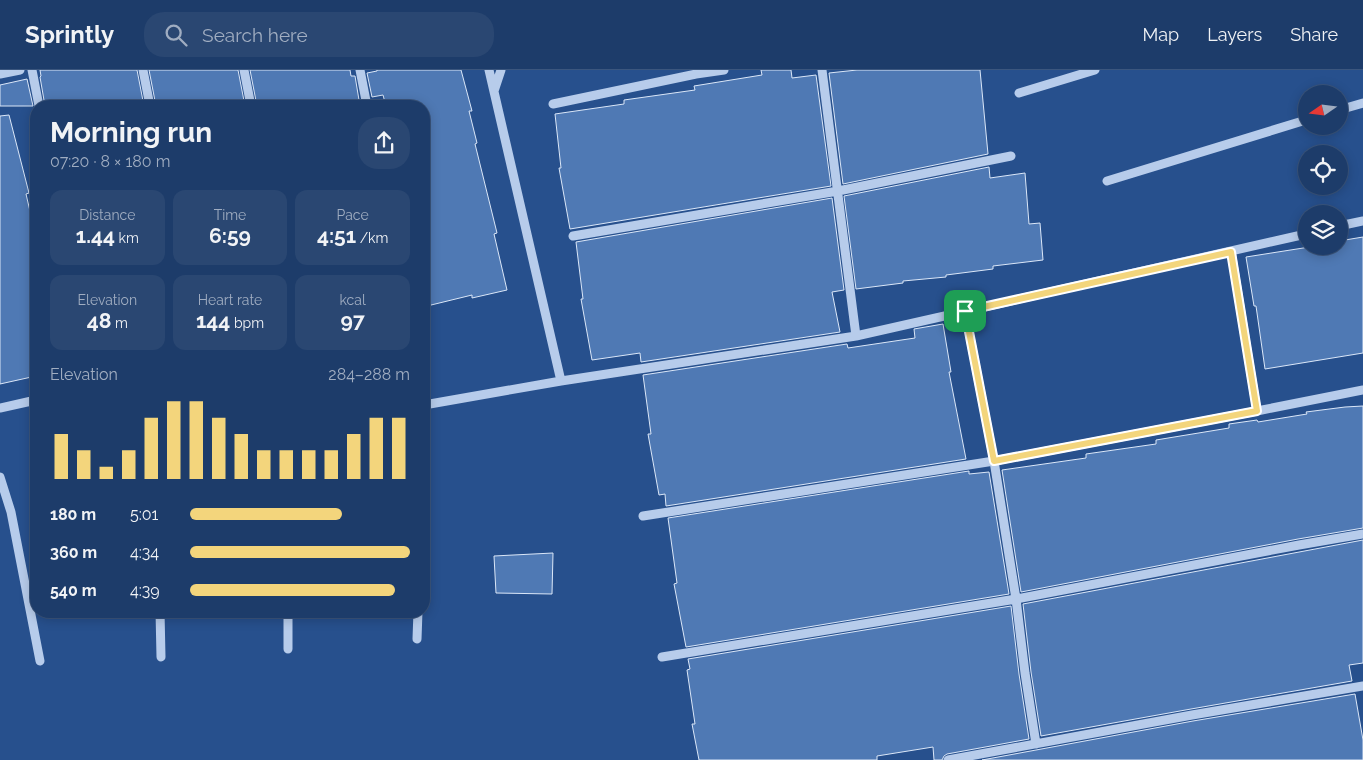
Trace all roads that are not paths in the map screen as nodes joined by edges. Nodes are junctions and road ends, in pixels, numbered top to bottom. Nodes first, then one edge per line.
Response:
1 (20, 70) edge
2 (32, 70) edge
3 (143, 70) edge
4 (244, 70) edge
5 (360, 70) edge
6 (489, 70) edge
7 (501, 70) edge
8 (724, 70) edge
9 (822, 70) edge
10 (1095, 70) edge
11 (696, 72) edge
12 (0, 74) edge
13 (494, 91) junction
14 (1019, 93) dead end
15 (38, 100) edge
16 (149, 100) edge
17 (250, 100) edge
18 (366, 100) edge
19 (1363, 103) edge
20 (553, 104) dead end
21 (1348, 107) edge
22 (1298, 122) edge
23 (1011, 156) dead end
24 (1107, 181) dead end
25 (838, 190) junction
26 (1363, 221) edge
27 (1348, 224) edge
28 (573, 236) dead end
29 (1298, 236) edge
30 (1231, 252) junction
31 (965, 311) junction
32 (856, 336) junction
33 (561, 382) junction
34 (1363, 390) edge
35 (30, 401) edge
36 (430, 404) edge
37 (0, 408) edge
38 (1257, 411) junction
39 (994, 461) junction
40 (0, 477) edge
41 (643, 516) dead end
42 (1363, 534) edge
43 (1016, 599) junction
44 (30, 610) edge
45 (32, 618) edge
46 (160, 618) edge
47 (288, 618) edge
48 (418, 618) edge
49 (417, 639) dead end
50 (288, 649) dead end
51 (161, 656) dead end
52 (662, 657) dead end
53 (40, 661) dead end
54 (1363, 686) edge
55 (1036, 744) junction
56 (948, 760) edge

1 - 12 street
2 - 15 street
3 - 16 street
4 - 17 street
5 - 18 street
6 - 13 street
7 - 13 street
8 - 11 street
9 - 25 street
10 - 14 street
11 - 20 street
13 - 33 street
19 - 21 street
22 - 24 street
23 - 25 street
25 - 28 street
25 - 32 street
26 - 27 street
29 - 30 street
30 - 31 street
30 - 38 street
31 - 32 street
31 - 39 street
32 - 33 street
33 - 36 street
34 - 38 street
35 - 37 street
38 - 39 street
39 - 41 street
39 - 43 street
40 - 44 street
42 - 43 street
43 - 52 street
43 - 55 street
45 - 53 street
46 - 51 street
47 - 50 street
48 - 49 street
54 - 55 street
55 - 56 street

